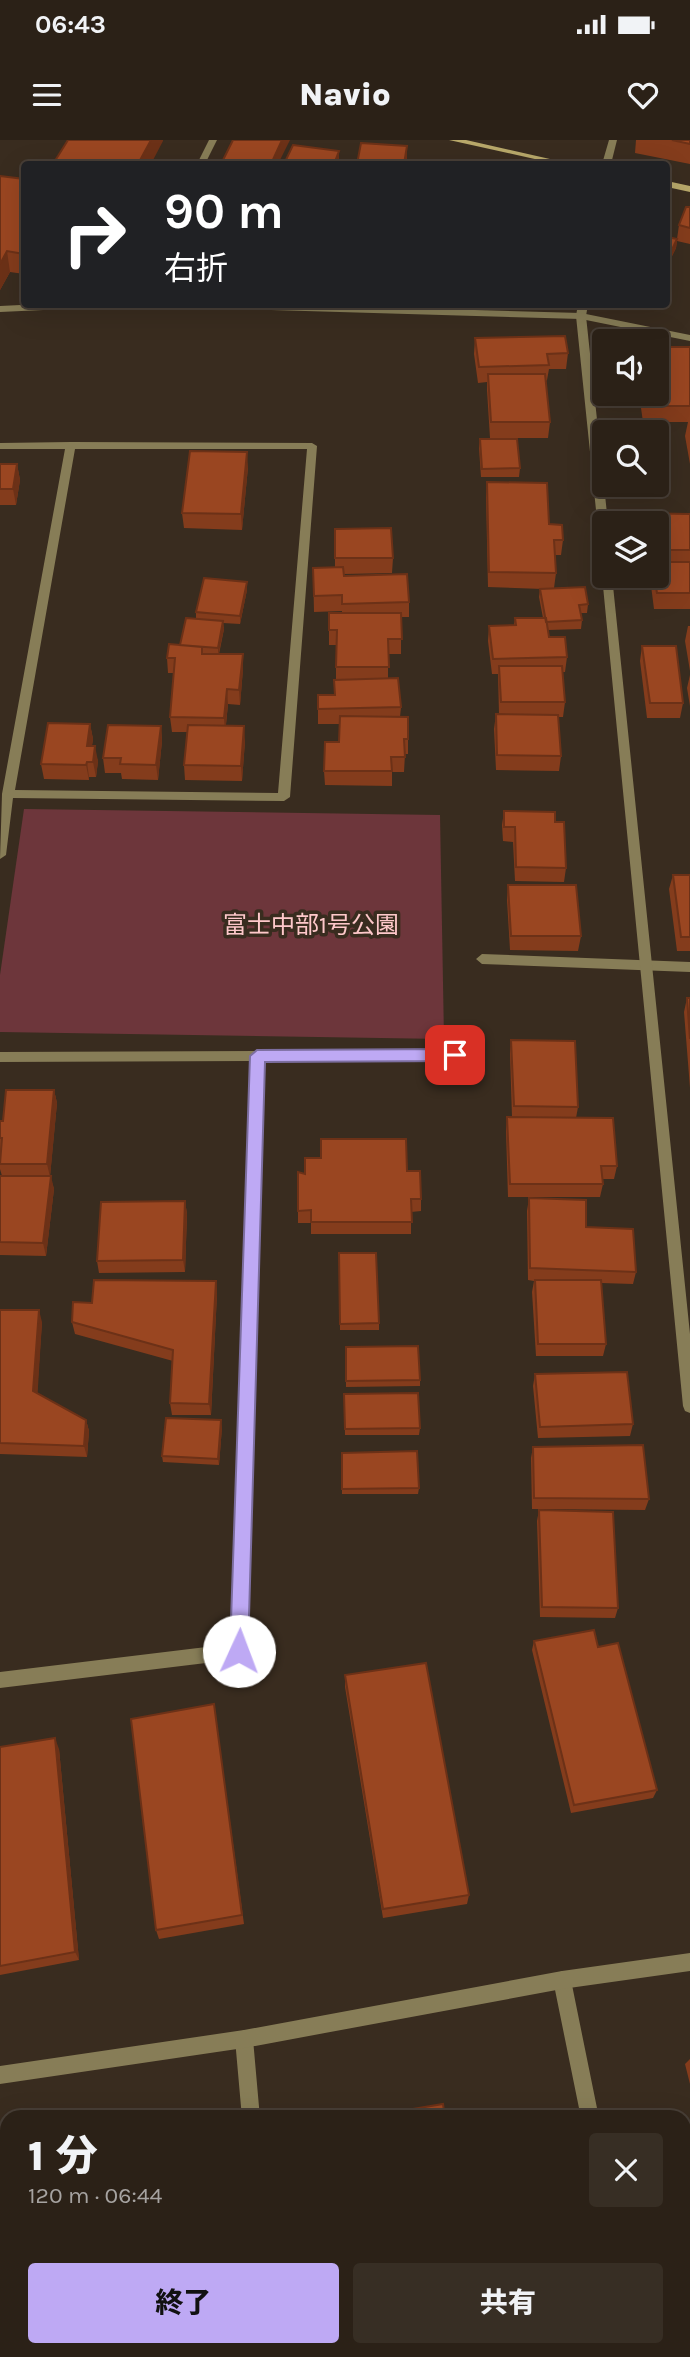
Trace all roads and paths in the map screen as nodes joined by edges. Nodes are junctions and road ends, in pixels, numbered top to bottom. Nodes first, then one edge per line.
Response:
1 (213, 140) edge
2 (453, 140) edge
3 (613, 140) edge
4 (202, 161) edge
5 (553, 161) edge
6 (607, 161) edge
7 (670, 185) edge
8 (690, 189) edge
9 (26, 308) edge
10 (431, 308) edge
11 (0, 309) edge
12 (582, 310) edge
13 (690, 338) edge
14 (71, 445) junction
15 (0, 446) edge
16 (601, 511) edge
17 (608, 588) edge
18 (8, 794) junction
19 (0, 855) edge
20 (482, 959) dead end
21 (647, 967) junction
22 (690, 967) edge
23 (455, 1055) dead end
24 (257, 1056) junction
25 (0, 1057) edge
26 (690, 1406) edge
27 (0, 1680) edge
28 (690, 1962) edge
29 (562, 1980) junction
30 (244, 2039) junction
31 (0, 2075) edge
32 (250, 2110) edge
33 (588, 2110) edge

1 - 4 street
2 - 5 main road
3 - 6 street
7 - 8 main road
9 - 11 street
10 - 12 street
12 - 13 street
12 - 16 street
14 - 15 street
14 - 18 street
14 - 18 street
17 - 21 street
18 - 19 street
20 - 21 street
21 - 22 street
21 - 26 street
23 - 24 street
24 - 25 street
24 - 27 street
28 - 29 street
29 - 30 street
29 - 33 street
30 - 31 street
30 - 32 street

